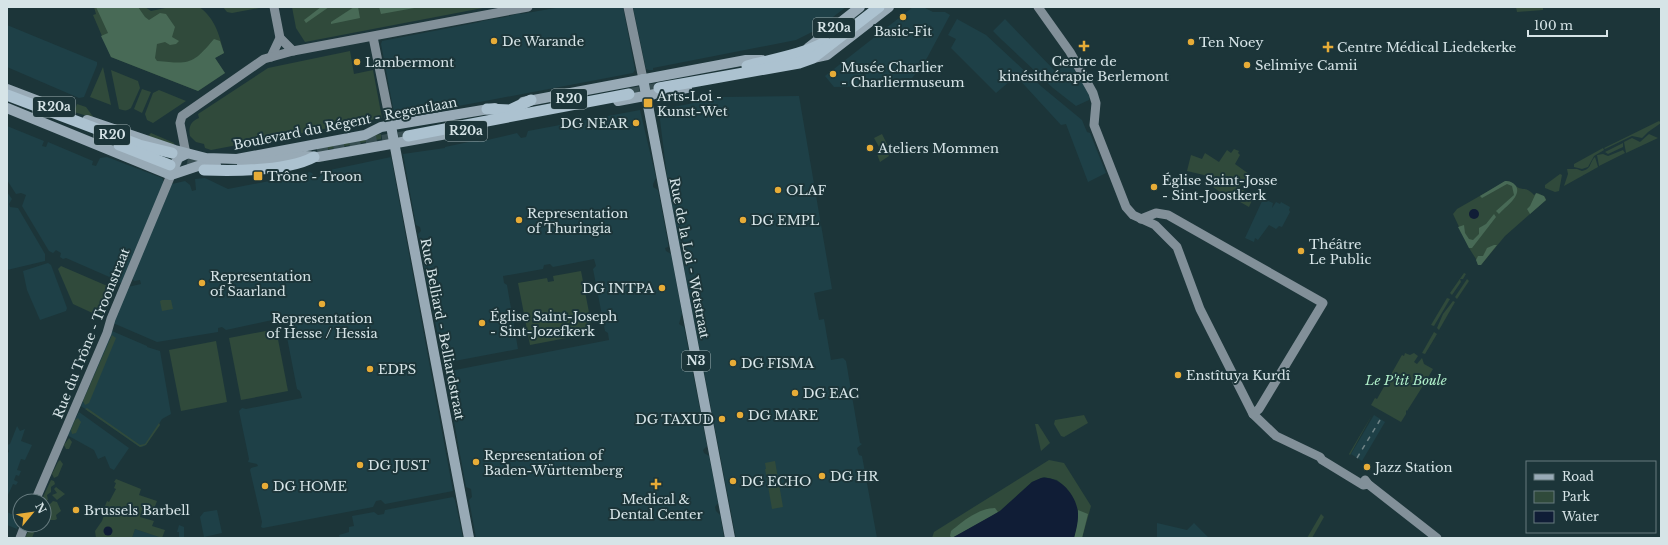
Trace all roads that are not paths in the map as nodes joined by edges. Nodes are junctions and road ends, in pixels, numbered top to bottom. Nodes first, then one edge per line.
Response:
1 (274, 7) edge
2 (528, 7) edge
3 (628, 7) edge
4 (860, 7) edge
5 (870, 7) edge
6 (879, 7) edge
7 (888, 7) edge
8 (1038, 7) edge
9 (373, 37) junction
10 (280, 38) junction
11 (294, 51) junction
12 (811, 53) junction
13 (271, 57) junction
14 (768, 65) junction
15 (643, 79) junction
16 (658, 85) tunnel mouth
17 (7, 89) edge
18 (7, 95) edge
19 (646, 96) junction
20 (31, 98) junction
21 (531, 100) junction
22 (7, 101) edge
23 (7, 108) edge
24 (487, 109) junction
25 (510, 110) junction
26 (523, 114) junction
27 (25, 116) junction
28 (51, 117) junction
29 (537, 117) junction
30 (85, 119) junction
31 (511, 122) junction
32 (391, 126) junction
33 (71, 134) junction
34 (394, 144) junction
35 (119, 149) junction
36 (186, 154) junction
37 (314, 157) junction
38 (171, 163) junction
39 (204, 170) tunnel mouth
40 (1141, 219) junction
41 (1253, 414) junction
42 (38, 493) edge
43 (469, 538) edge
44 (730, 538) edge
45 (1437, 538) edge

1 - 10 main road
2 - 9 main road
3 - 15 main road, Rue de la Loi - Wetstraat
4 - 12 main road, R20a
5 - 12 highway
6 - 12 highway
7 - 12 main road, R20a
8 - 40 main road
9 - 11 main road
9 - 32 main road
10 - 11 main road
10 - 13 main road
11 - 13 main road
12 - 14 highway
13 - 36 main road
14 - 15 main road, Boulevard du Régent - Regentlaan / R20a
14 - 16 highway
14 - 19 main road, R20a
15 - 19 main road, Rue de la Loi - Wetstraat / N3
15 - 21 main road, Boulevard du Régent - Regentlaan / R20a
17 - 20 main road, Boulevard du Régent - Regentlaan / R20a
18 - 28 highway, R20
19 - 29 main road, R20a
19 - 44 main road, Rue de la Loi - Wetstraat / N3
20 - 28 main road
20 - 30 main road, Boulevard du Régent - Regentlaan / R20a
21 - 24 main road, Boulevard du Régent - Regentlaan / R20a
21 - 25 highway
22 - 28 highway, R20
23 - 27 main road
24 - 25 highway
24 - 32 main road, Boulevard du Régent - Regentlaan / R20a
25 - 26 highway, R20
25 - 26 highway, R20
26 - 29 highway
26 - 31 highway
27 - 28 main road
27 - 33 main road
28 - 30 main road
28 - 33 main road
28 - 35 highway, R20
28 - 38 highway, R20
29 - 31 main road, R20a
30 - 36 main road, Boulevard du Régent - Regentlaan / R20a
31 - 34 main road, R20a
32 - 34 main road, Rue Belliard - Belliardstraat
32 - 36 main road, Boulevard du Régent - Regentlaan / R20a
33 - 35 main road
34 - 37 main road, R20a
34 - 43 main road, Rue Belliard - Belliardstraat
35 - 38 highway
36 - 38 main road
37 - 38 main road, R20a
37 - 39 highway
38 - 42 main road, Rue du Trône - Troonstraat
40 - 41 main road
40 - 41 main road
41 - 45 main road

